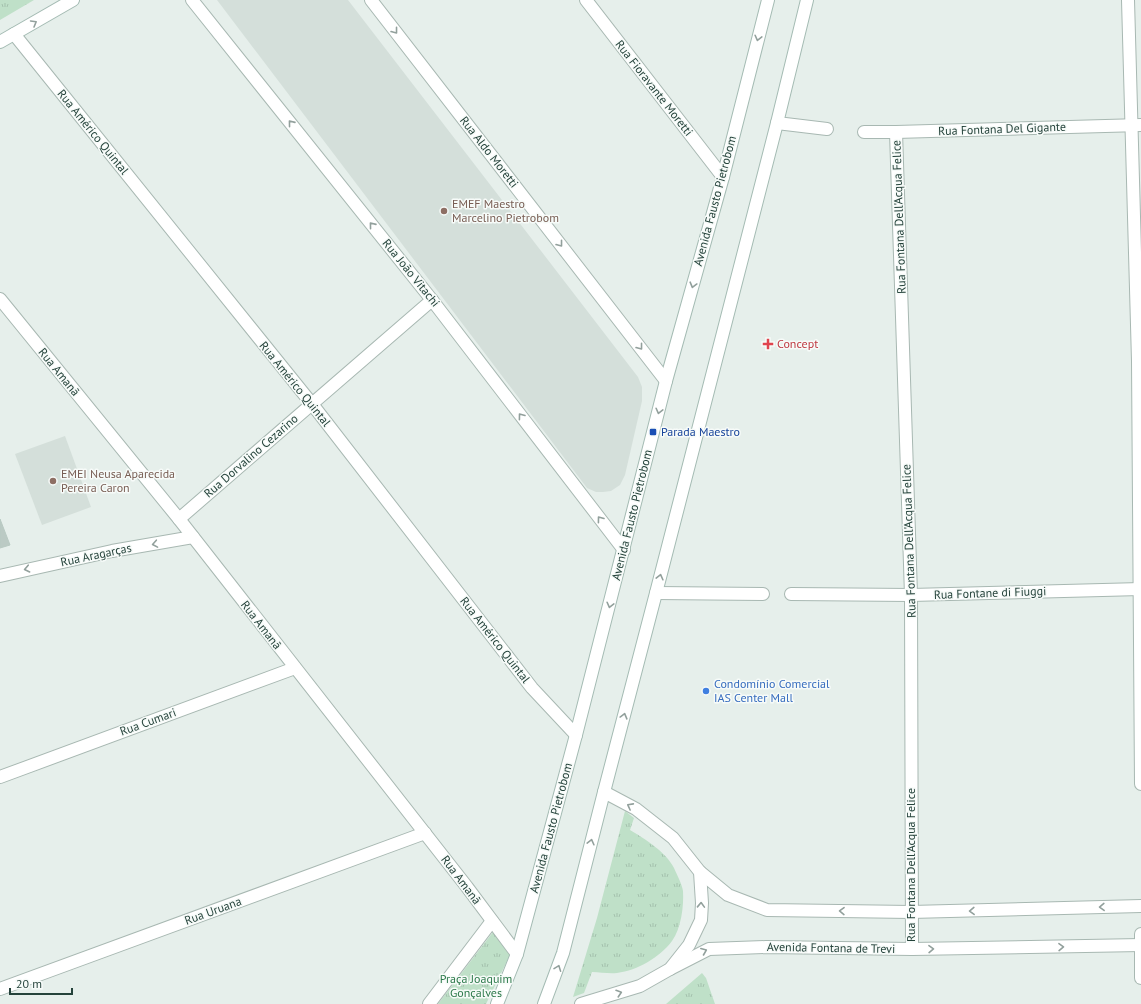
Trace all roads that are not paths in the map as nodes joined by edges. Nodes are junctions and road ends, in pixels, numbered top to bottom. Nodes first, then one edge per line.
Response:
1 (73, 0) edge
2 (192, 0) edge
3 (371, 0) edge
4 (586, 0) edge
5 (768, 0) edge
6 (807, 0) edge
7 (1128, 0) edge
8 (14, 34) junction
9 (0, 42) edge
10 (777, 123) junction
11 (1136, 125) edge
12 (828, 129) dead end
13 (864, 132) dead end
14 (896, 132) junction
15 (723, 177) junction
16 (0, 299) edge
17 (432, 300) junction
18 (1140, 361) edge
19 (666, 380) junction
20 (312, 404) junction
21 (179, 519) junction
22 (193, 537) junction
23 (624, 550) junction
24 (0, 576) edge
25 (1140, 589) edge
26 (656, 593) junction
27 (763, 594) dead end
28 (791, 594) dead end
29 (911, 596) junction
30 (295, 668) junction
31 (576, 735) junction
32 (0, 777) edge
33 (1141, 784) edge
34 (604, 792) junction
35 (425, 833) junction
36 (700, 872) junction
37 (1141, 906) edge
38 (911, 912) junction
39 (492, 921) junction
40 (1141, 934) edge
41 (1141, 945) edge
42 (912, 949) junction
43 (517, 954) junction
44 (670, 969) junction
45 (1141, 978) edge
46 (0, 989) edge
47 (429, 1004) edge
48 (497, 1004) edge
49 (544, 1004) edge
50 (581, 1004) edge

8 -> 1 street
17 -> 2 street, Rua João Vitachi
3 -> 19 street, Rua Aldo Moretti
4 - 15 street, Rua Fioravante Moretti
5 -> 15 street, Avenida Fausto Pietrobom
6 - 10 street
7 - 11 street
8 - 9 street
8 - 20 street, Rua Américo Quintal
10 - 12 street
26 -> 10 street
11 - 14 street, Rua Fontana Del Gigante
11 - 18 street
13 - 14 street, Rua Fontana Del Gigante
14 - 29 street, Rua Fontana Dell'Acqua Felice
15 -> 19 street, Avenida Fausto Pietrobom
16 - 21 street, Rua Amanã
17 - 20 street, Rua Dorvalino Cezarino
23 -> 17 street, Rua João Vitachi
18 - 25 street
19 -> 23 street, Avenida Fausto Pietrobom
20 - 21 street, Rua Dorvalino Cezarino
20 - 31 street, Rua Américo Quintal
21 - 22 street, Rua Amanã
22 -> 24 street, Rua Aragarças
22 - 30 street, Rua Amanã
23 -> 31 street, Avenida Fausto Pietrobom
25 - 29 street, Rua Fontane di Fiuggi
25 - 33 street
26 - 27 street
34 -> 26 street
28 - 29 street, Rua Fontane di Fiuggi
29 - 38 street, Rua Fontana Dell'Acqua Felice
30 - 32 street, Rua Cumari
30 - 35 street, Rua Amanã
31 - 43 street, Avenida Fausto Pietrobom
36 -> 34 street
49 -> 34 street
35 - 39 street, Rua Amanã
35 - 46 street, Rua Uruana
38 -> 36 street
44 -> 36 street, Avenida Fontana de Trevi
37 -> 38 street
38 - 42 street, Rua Fontana Dell'Acqua Felice
39 - 43 street, Rua Amanã
39 - 47 street
40 - 41 street
42 -> 41 street, Avenida Fontana de Trevi
41 - 45 street
44 -> 42 street, Avenida Fontana de Trevi
43 - 48 street, Avenida Fausto Pietrobom
50 -> 44 street, Avenida Fontana de Trevi

